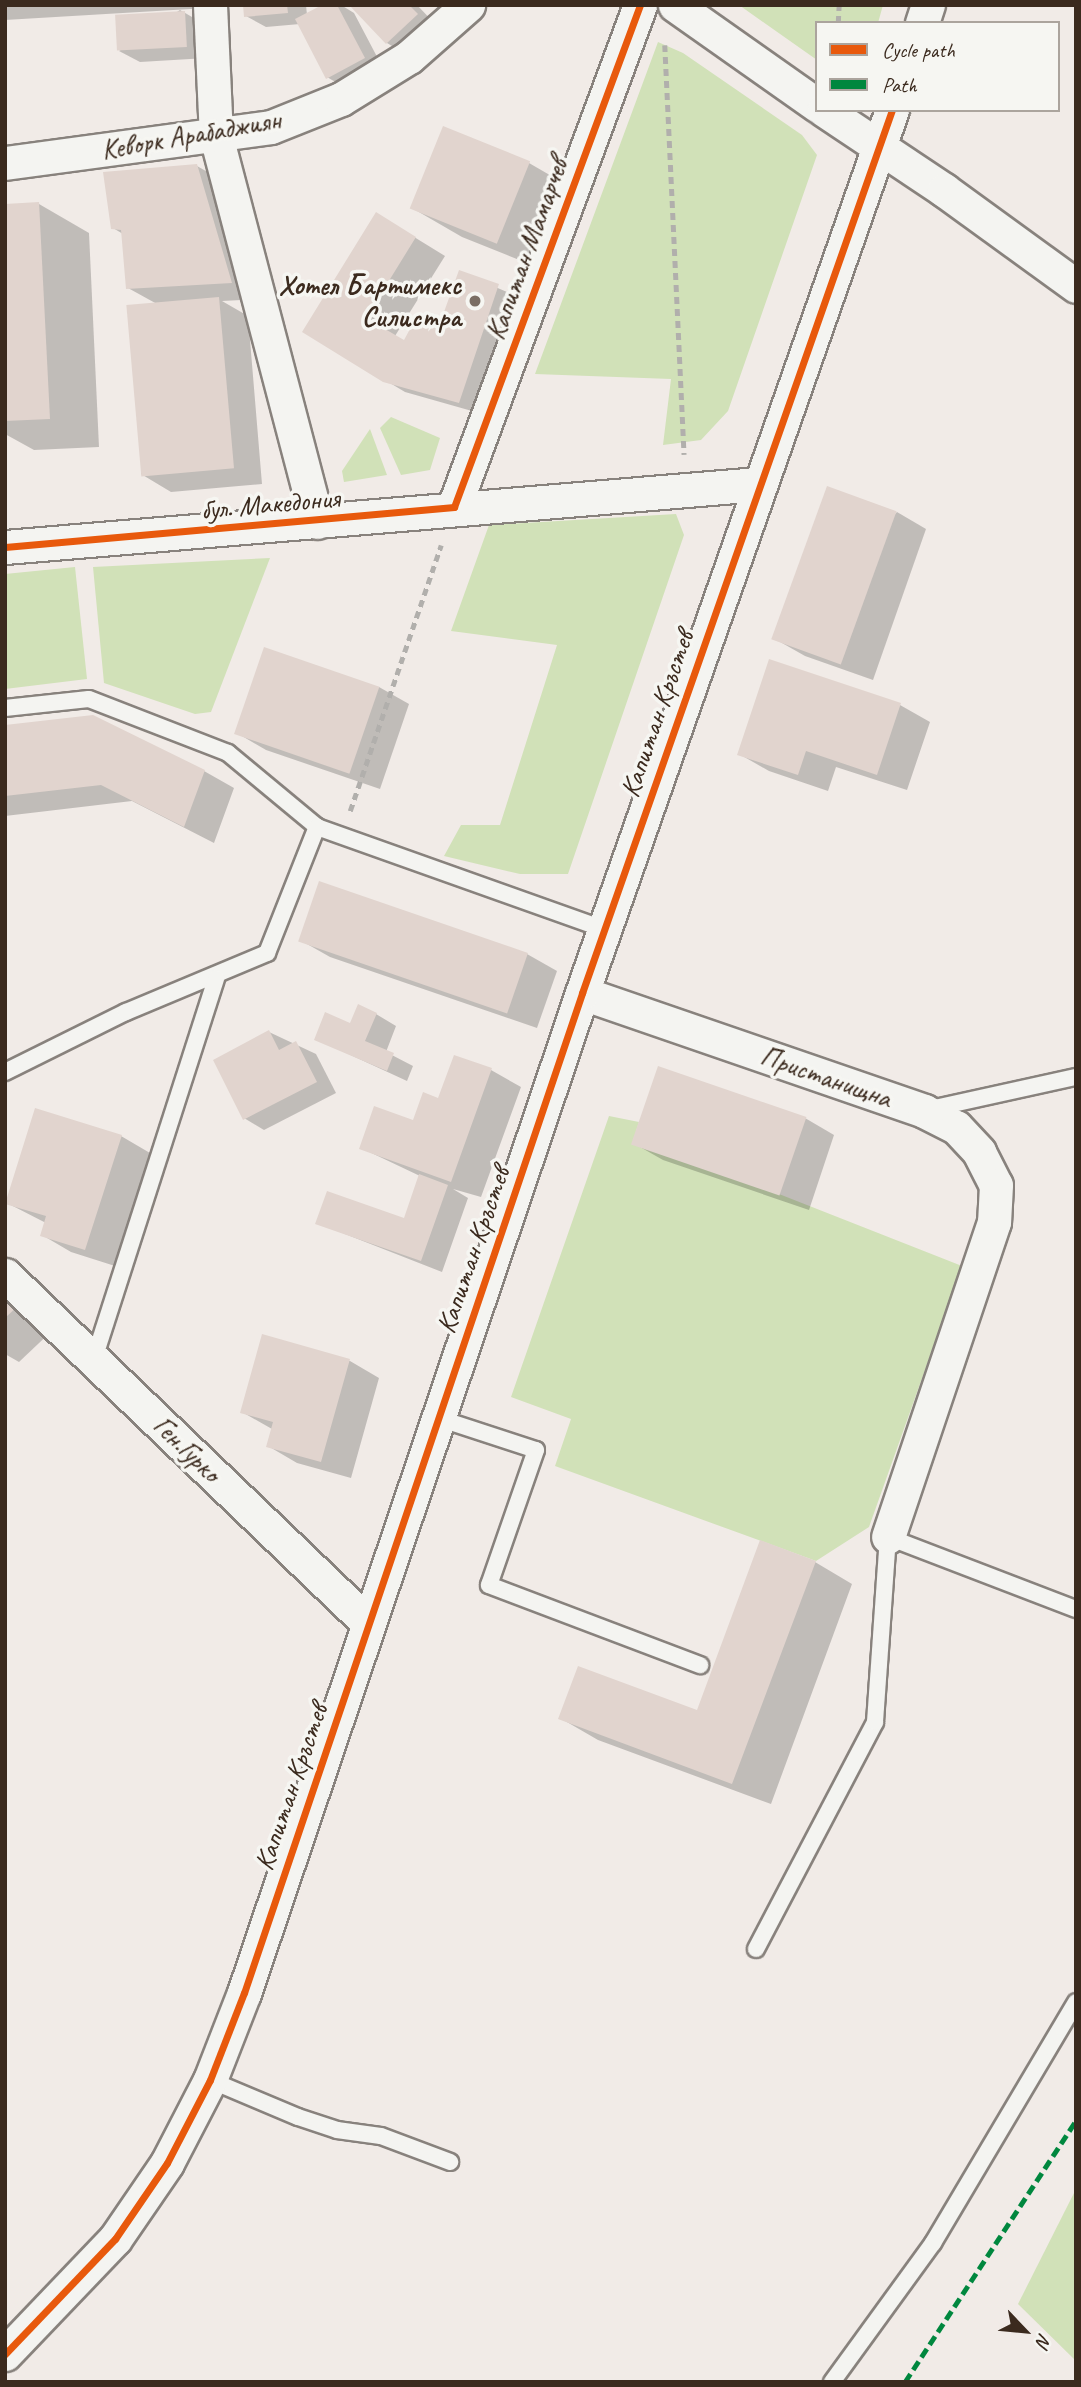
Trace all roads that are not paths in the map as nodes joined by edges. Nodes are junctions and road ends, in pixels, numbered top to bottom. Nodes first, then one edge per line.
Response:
1 (210, 5) edge
2 (468, 5) edge
3 (640, 5) edge
4 (670, 19) edge
5 (815, 104) edge
6 (827, 112) edge
7 (891, 112) edge
8 (216, 136) junction
9 (879, 149) junction
10 (5, 163) edge
11 (1076, 286) edge
12 (758, 484) junction
13 (454, 507) junction
14 (317, 522) junction
15 (5, 547) edge
16 (5, 708) edge
17 (317, 827) junction
18 (604, 929) junction
19 (216, 978) junction
20 (582, 993) junction
21 (5, 1072) edge
22 (1076, 1077) edge
23 (924, 1111) junction
24 (5, 1275) edge
25 (94, 1359) junction
26 (438, 1418) junction
27 (888, 1537) junction
28 (1076, 1609) edge
29 (368, 1623) junction
30 (700, 1665) dead end
31 (756, 1949) dead end
32 (1076, 2002) edge
33 (210, 2080) junction
34 (450, 2162) dead end
35 (5, 2354) edge
36 (832, 2382) edge

1 - 8 street
2 - 8 street, Кеворк Арабаджиян
3 - 13 street, Капитан Мамарчев
4 - 5 street
6 - 9 street
7 - 9 street, Капитан Кръстев
8 - 10 street, Кеворк Арабаджиян
8 - 14 street
9 - 11 street
9 - 12 street, Капитан Кръстев
12 - 13 street, бул. Македония
12 - 18 street, Капитан Кръстев
13 - 14 street, бул. Македония
14 - 15 street, бул. Македония
16 - 17 lane
17 - 18 lane
17 - 19 lane
18 - 20 street, Капитан Кръстев
19 - 21 lane
19 - 25 lane
20 - 23 street, Пристанищна
20 - 26 street, Капитан Кръстев
22 - 23 lane, Пристанищна
23 - 27 street
24 - 25 street, Ген.Гурко
25 - 29 street, Ген.Гурко
26 - 29 street, Капитан Кръстев
26 - 30 lane
27 - 28 lane
27 - 31 lane
29 - 33 street, Капитан Кръстев
32 - 36 lane
33 - 34 lane
33 - 35 street, Капитан Кръстев

